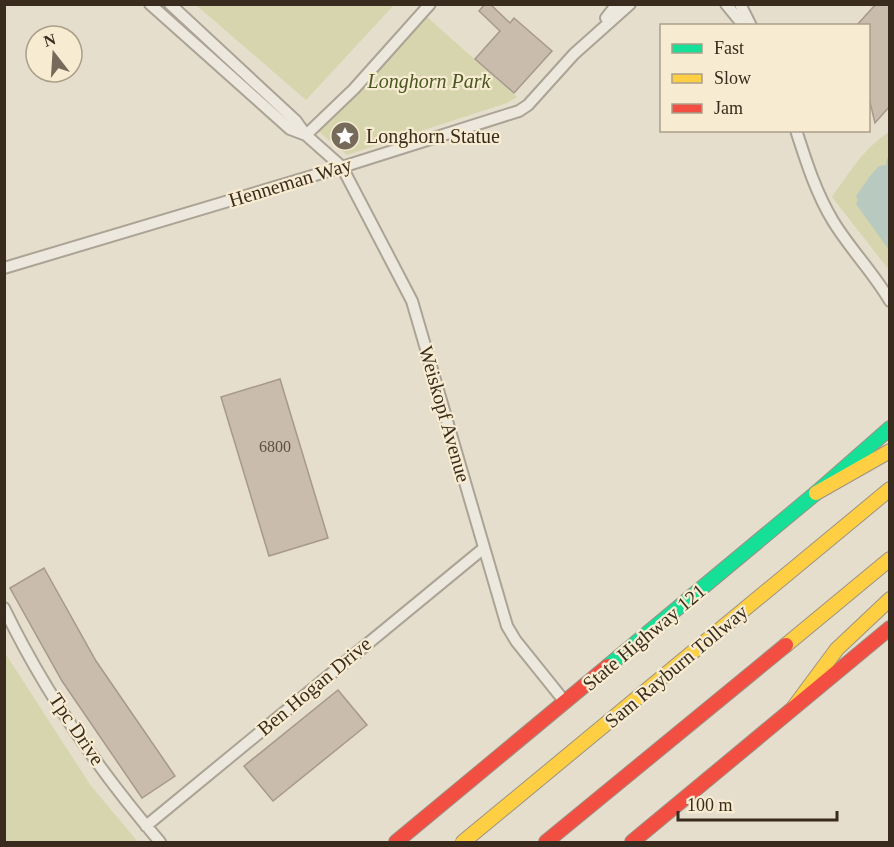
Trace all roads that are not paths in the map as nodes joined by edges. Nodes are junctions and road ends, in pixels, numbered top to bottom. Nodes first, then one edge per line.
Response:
1 (150, 4) edge
2 (170, 4) edge
3 (430, 4) edge
4 (617, 4) edge
5 (630, 4) edge
6 (726, 4) edge
7 (740, 4) edge
8 (742, 24) edge
9 (750, 24) edge
10 (585, 44) junction
11 (797, 132) edge
12 (306, 135) junction
13 (342, 167) junction
14 (4, 267) edge
15 (877, 279) junction
16 (890, 289) edge
17 (890, 301) edge
18 (890, 428) edge
19 (890, 451) edge
20 (890, 489) edge
21 (816, 493) junction
22 (484, 548) junction
23 (890, 560) edge
24 (890, 599) edge
25 (4, 608) edge
26 (890, 628) edge
27 (566, 702) junction
28 (794, 707) junction
29 (146, 826) junction
30 (160, 843) edge
31 (396, 843) edge
32 (463, 843) edge
33 (546, 843) edge
34 (632, 843) edge

1 - 12 street
2 - 12 street
3 - 12 street
4 - 10 street, Henneman Way
5 - 10 street, Henneman Way
6 - 8 street
7 - 9 street
10 - 13 street, Henneman Way
11 - 15 street
12 - 13 street, Weiskopf Avenue
13 - 14 street, Henneman Way
13 - 22 street, Weiskopf Avenue
15 - 16 street
15 - 17 street
18 - 21 main road, State Highway 121
19 - 21 main road
20 - 32 main road, Sam Rayburn Tollway
21 - 27 main road, State Highway 121
22 - 27 street, Weiskopf Avenue
22 - 29 street, Ben Hogan Drive
23 - 33 main road
24 - 28 main road
25 - 29 street, Tpc Drive
26 - 28 main road
27 - 31 main road, State Highway 121
28 - 34 main road
29 - 30 street, Tpc Drive

